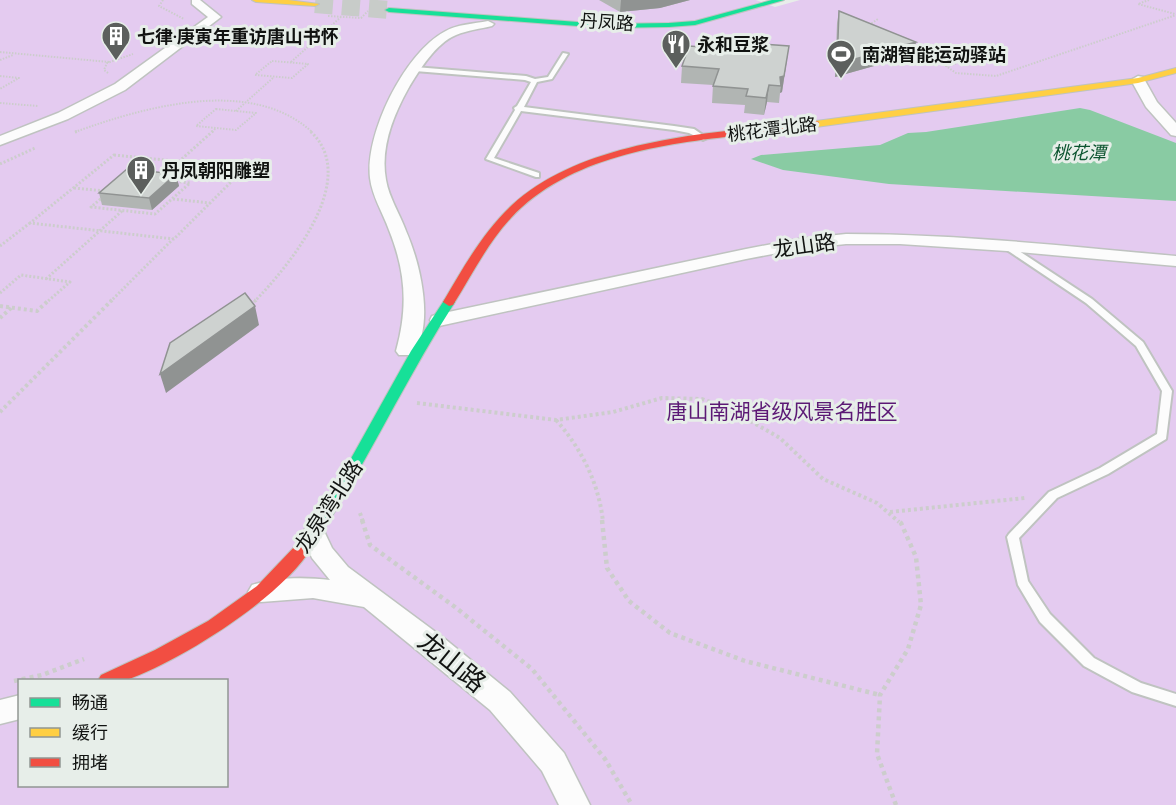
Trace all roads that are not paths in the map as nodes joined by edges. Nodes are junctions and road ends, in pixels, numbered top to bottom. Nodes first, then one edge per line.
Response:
1 (256, 0) edge
2 (736, 0) edge
3 (780, 0) edge
4 (196, 2) dead end
5 (316, 5) edge
6 (390, 8) tunnel mouth
7 (488, 24) dead end
8 (643, 25) junction
9 (565, 54) dead end
10 (416, 69) junction
11 (1176, 70) edge
12 (1138, 80) junction
13 (535, 81) junction
14 (517, 108) junction
15 (1176, 132) edge
16 (703, 138) junction
17 (0, 141) edge
18 (537, 176) dead end
19 (1007, 246) junction
20 (1176, 261) edge
21 (439, 320) junction
22 (406, 351) dead end
23 (314, 535) junction
24 (261, 592) junction
25 (373, 599) junction
26 (112, 679) edge
27 (15, 695) edge
28 (1176, 700) edge
29 (0, 712) edge
30 (575, 805) edge

1 - 5 street
2 - 8 street
3 - 8 street
4 - 17 street
6 - 8 street, 丹凤路
7 - 10 street
9 - 13 lane
10 - 13 lane
10 - 22 street
11 - 12 street, 桃花潭北路
12 - 15 street
12 - 16 street, 桃花潭北路
13 - 14 lane
14 - 16 lane
14 - 18 lane
16 - 21 street, 桃花潭北路
19 - 20 street, 龙山路
19 - 21 street, 龙山路
19 - 28 lane
21 - 23 street, 龙泉湾北路
23 - 24 street, 龙泉湾北路
23 - 25 street, 龙山路
24 - 25 street
24 - 26 street, 龙泉湾北路
25 - 30 street, 龙山路
27 - 29 street

